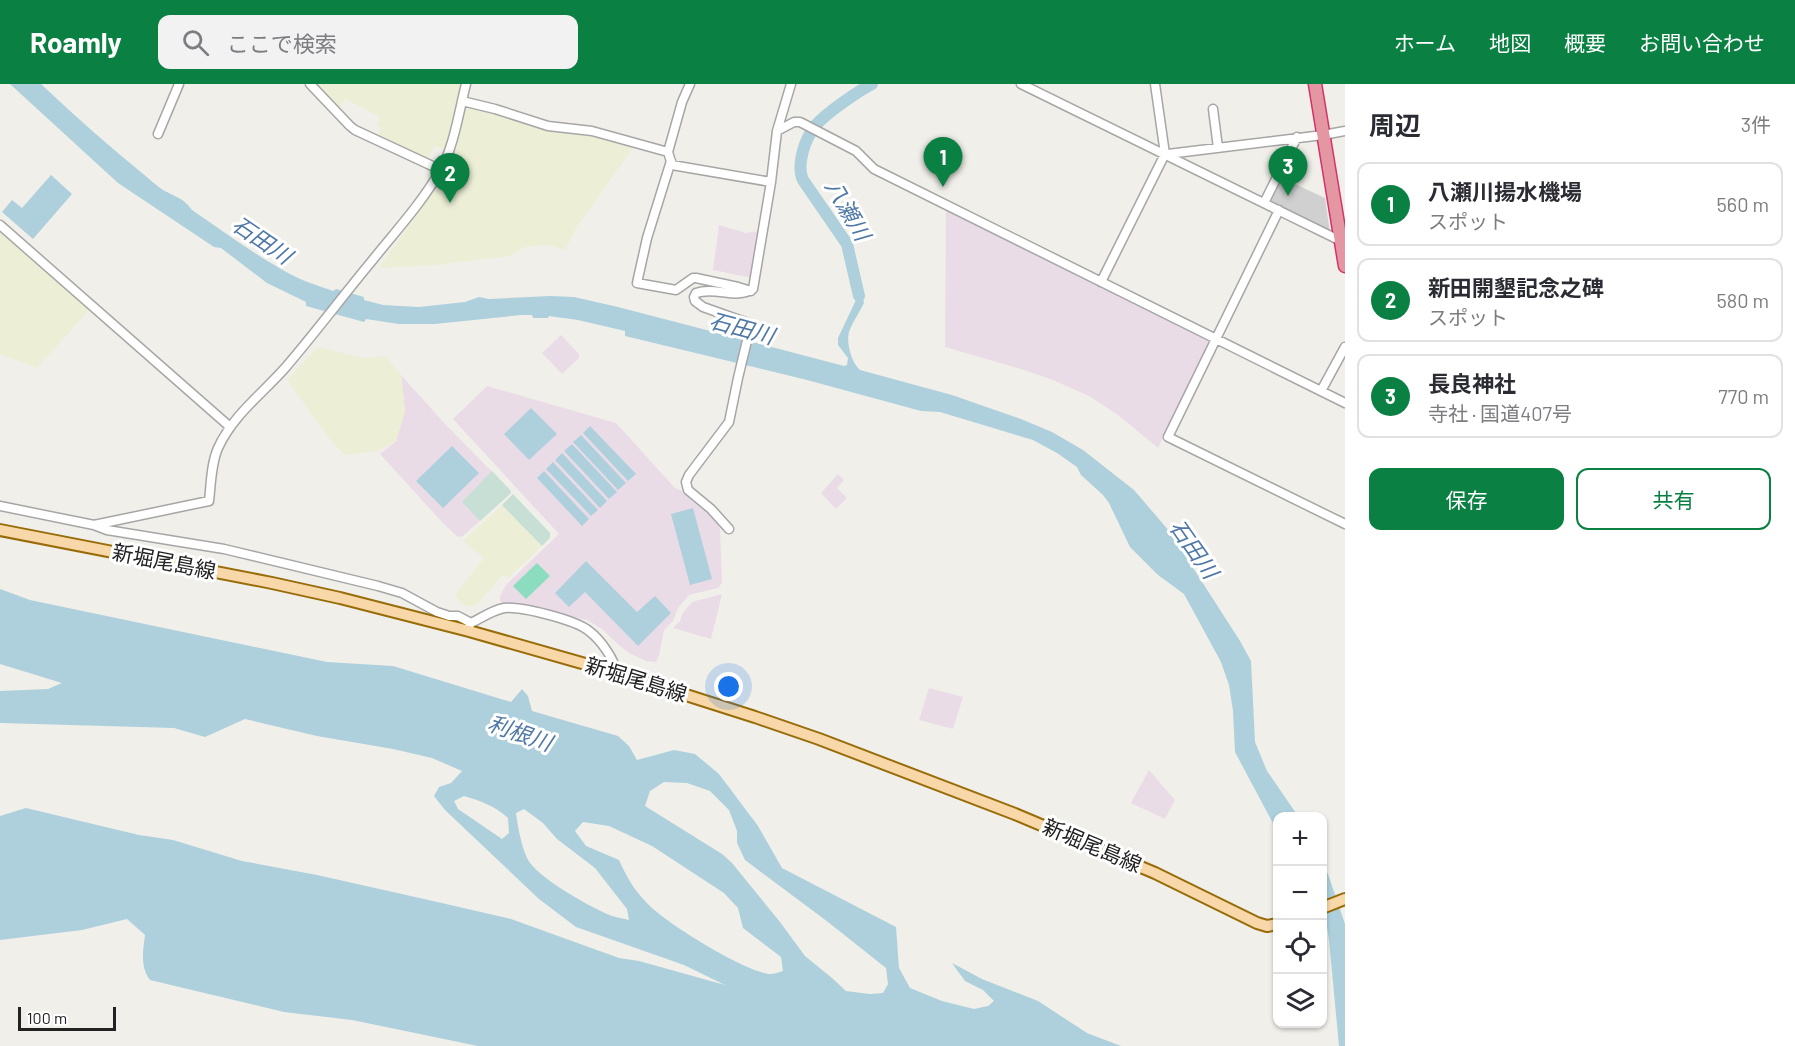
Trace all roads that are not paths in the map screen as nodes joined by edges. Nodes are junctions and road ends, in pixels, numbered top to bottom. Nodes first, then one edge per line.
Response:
1 (179, 84) edge
2 (310, 84) edge
3 (466, 84) edge
4 (690, 84) edge
5 (791, 84) edge
6 (1020, 84) edge
7 (1155, 84) edge
8 (1315, 84) edge
9 (462, 101) junction
10 (1213, 109) dead end
11 (777, 131) junction
12 (1345, 131) edge
13 (158, 134) dead end
14 (1323, 135) junction
15 (1297, 137) junction
16 (1218, 148) junction
17 (1165, 154) junction
18 (669, 157) junction
19 (441, 170) junction
20 (771, 182) junction
21 (1264, 203) junction
22 (1279, 210) junction
23 (0, 225) edge
24 (1343, 242) edge
25 (1345, 266) edge
26 (1101, 282) junction
27 (751, 291) junction
28 (1216, 339) junction
29 (1345, 347) edge
30 (1321, 391) junction
31 (1345, 403) edge
32 (229, 426) junction
33 (0, 506) edge
34 (1345, 524) edge
35 (94, 525) junction
36 (729, 529) dead end
37 (0, 530) edge
38 (470, 627) junction
39 (617, 673) junction
40 (1345, 899) edge
41 (1327, 906) edge
42 (1273, 925) edge

1 - 13 street
2 - 19 street
3 - 9 street
4 - 18 street
5 - 11 street
6 - 17 street
7 - 17 street
8 - 14 highway
9 - 18 street
9 - 19 street
10 - 16 street
11 - 20 street
11 - 26 street
12 - 14 street
14 - 15 street
14 - 24 highway
15 - 16 street
15 - 21 street
16 - 17 street
17 - 21 street
17 - 26 street
18 - 20 street
18 - 27 street
19 - 32 street
20 - 27 street
21 - 22 street
22 - 24 street
22 - 28 street
23 - 32 street
24 - 25 highway
26 - 28 street
27 - 36 street
28 - 30 street
28 - 34 street
29 - 30 street
30 - 31 street
32 - 35 street
33 - 35 street
35 - 38 street
37 - 38 main road, 新堀尾島線
38 - 39 main road, 新堀尾島線
38 - 39 street
39 - 42 main road, 新堀尾島線
40 - 41 main road

